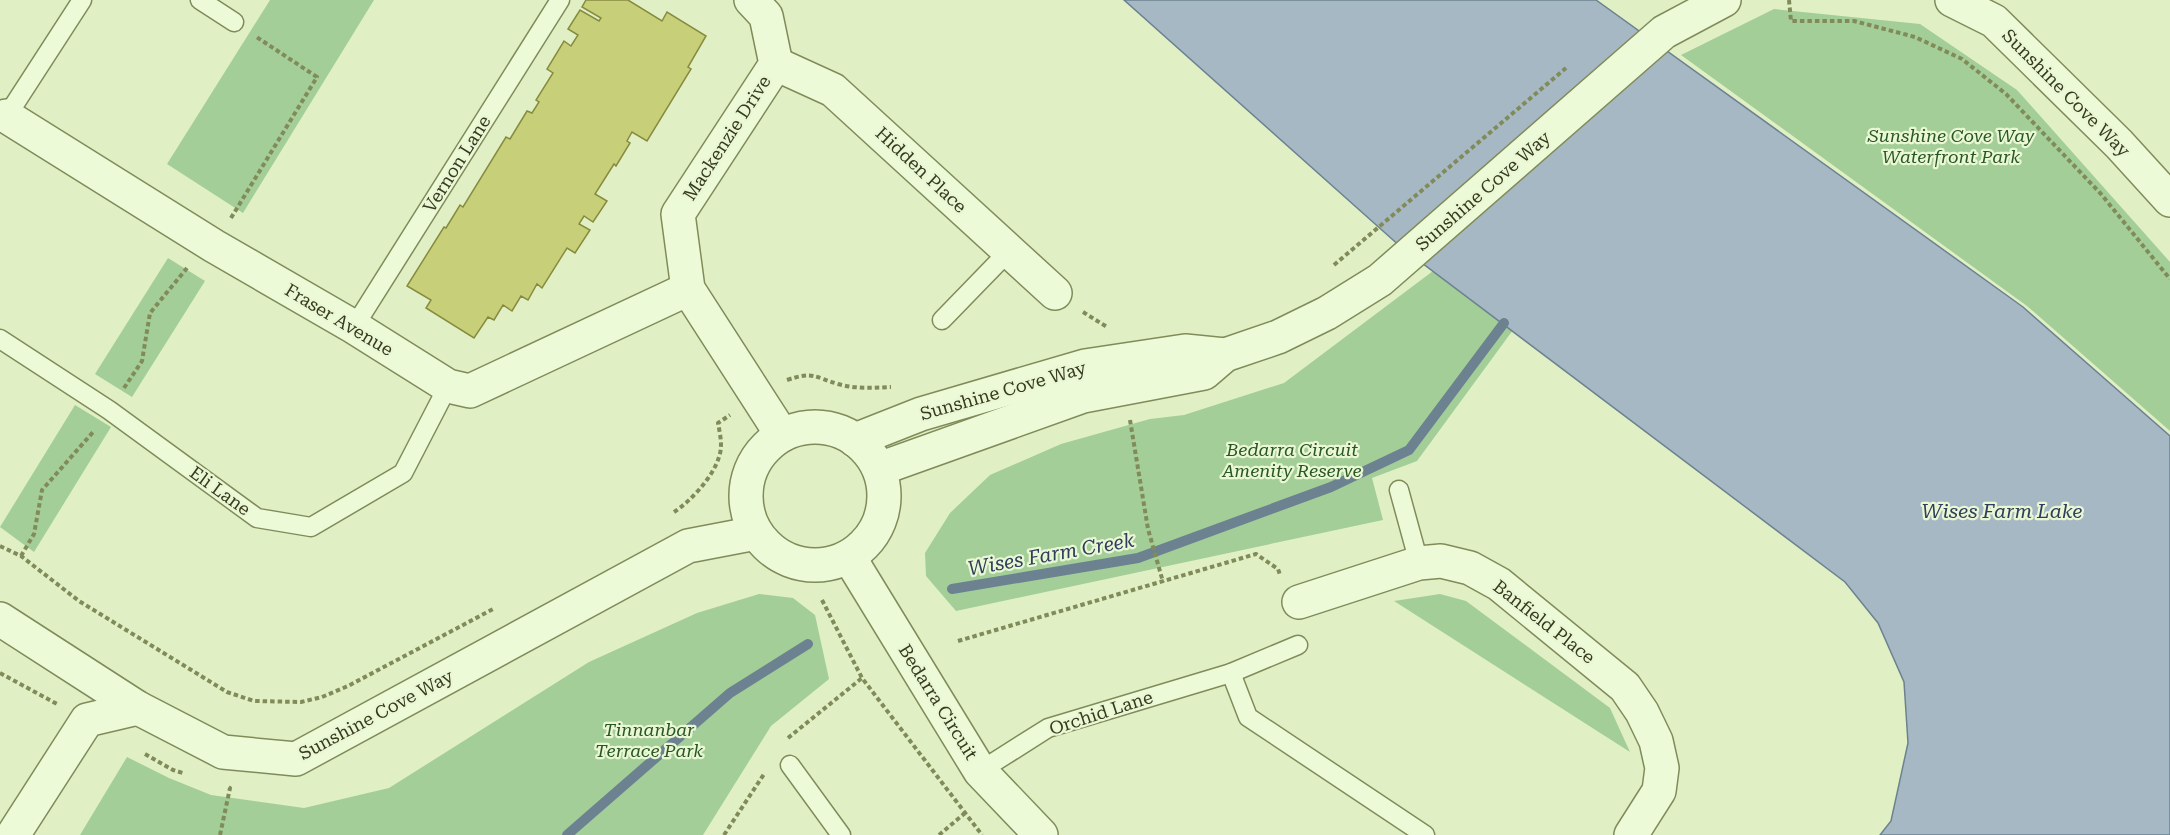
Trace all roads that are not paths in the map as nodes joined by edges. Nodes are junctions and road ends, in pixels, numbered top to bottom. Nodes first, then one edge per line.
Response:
1 (82, 0) edge
2 (200, 0) edge
3 (560, 0) edge
4 (751, 0) edge
5 (1724, 0) edge
6 (1952, 0) edge
7 (234, 22) road end
8 (776, 64) junction
9 (3, 122) edge
10 (2170, 200) edge
11 (1009, 251) junction
12 (688, 289) junction
13 (1055, 293) dead end
14 (942, 320) dead end
15 (354, 327) junction
16 (0, 339) edge
17 (1225, 355) junction
18 (448, 386) junction
19 (782, 435) junction
20 (855, 440) junction
21 (879, 469) junction
22 (1399, 490) dead end
23 (756, 533) junction
24 (849, 557) junction
25 (1419, 562) junction
26 (1290, 590) road end
27 (0, 619) edge
28 (1298, 645) dead end
29 (1231, 673) junction
30 (138, 708) junction
31 (790, 765) dead end
32 (980, 771) junction
33 (13, 835) edge
34 (842, 835) edge
35 (1041, 835) edge
36 (1425, 835) edge
37 (1631, 835) edge

1 - 9 lane
2 - 7 lane
3 - 15 lane, Vernon Lane
4 - 8 street, Mackenzie Drive
5 - 17 street, Sunshine Cove Way
6 - 10 street, Sunshine Cove Way
8 - 11 street, Hidden Place
8 - 12 street, Mackenzie Drive
9 - 15 street, Fraser Avenue
11 - 13 street, Hidden Place
11 - 14 lane
12 - 18 street, Fraser Avenue
12 - 19 street, Mackenzie Drive
15 - 18 street, Fraser Avenue
16 - 18 lane, Eli Lane
17 - 20 street, Sunshine Cove Way
17 - 21 street, Sunshine Cove Way
19 - 20 street
19 - 23 street
20 - 21 street
21 - 24 street
22 - 25 lane
23 - 24 street
23 - 30 street, Sunshine Cove Way
24 - 32 street, Bedarra Circuit
25 - 26 street, Banfield Place
25 - 37 street, Banfield Place
27 - 30 street, Sunshine Cove Way
28 - 29 lane, Orchid Lane
29 - 32 lane, Orchid Lane
29 - 36 lane
30 - 33 street
31 - 34 lane
32 - 35 street, Bedarra Circuit

